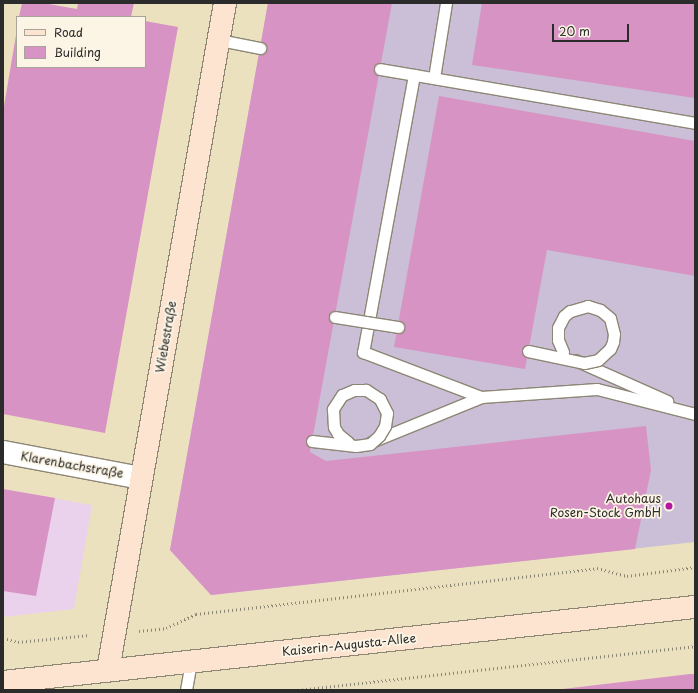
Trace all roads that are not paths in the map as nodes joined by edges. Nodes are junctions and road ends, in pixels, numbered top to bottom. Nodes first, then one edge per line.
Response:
1 (225, 3) edge
2 (446, 3) edge
3 (219, 40) junction
4 (260, 48) dead end
5 (380, 69) dead end
6 (414, 75) junction
7 (434, 78) junction
8 (695, 123) edge
9 (335, 317) dead end
10 (398, 327) dead end
11 (528, 351) dead end
12 (481, 397) junction
13 (695, 413) edge
14 (312, 441) dead end
15 (3, 452) edge
16 (142, 478) junction
17 (695, 607) edge
18 (191, 662) junction
19 (108, 670) junction
20 (3, 682) edge
21 (186, 690) edge

1 - 3 main road, Wiebestraße
2 - 7 lane
3 - 4 lane
3 - 16 main road, Wiebestraße
5 - 6 lane
6 - 7 lane
6 - 12 lane
7 - 8 lane
9 - 10 lane, bridge
11 - 13 lane, bridge
12 - 13 lane
12 - 14 lane, bridge
15 - 16 street, Klarenbachstraße
16 - 19 main road, Wiebestraße
17 - 18 main road, Kaiserin-Augusta-Allee
18 - 19 main road, Kaiserin-Augusta-Allee
18 - 21 lane
19 - 20 main road, Kaiserin-Augusta-Allee

